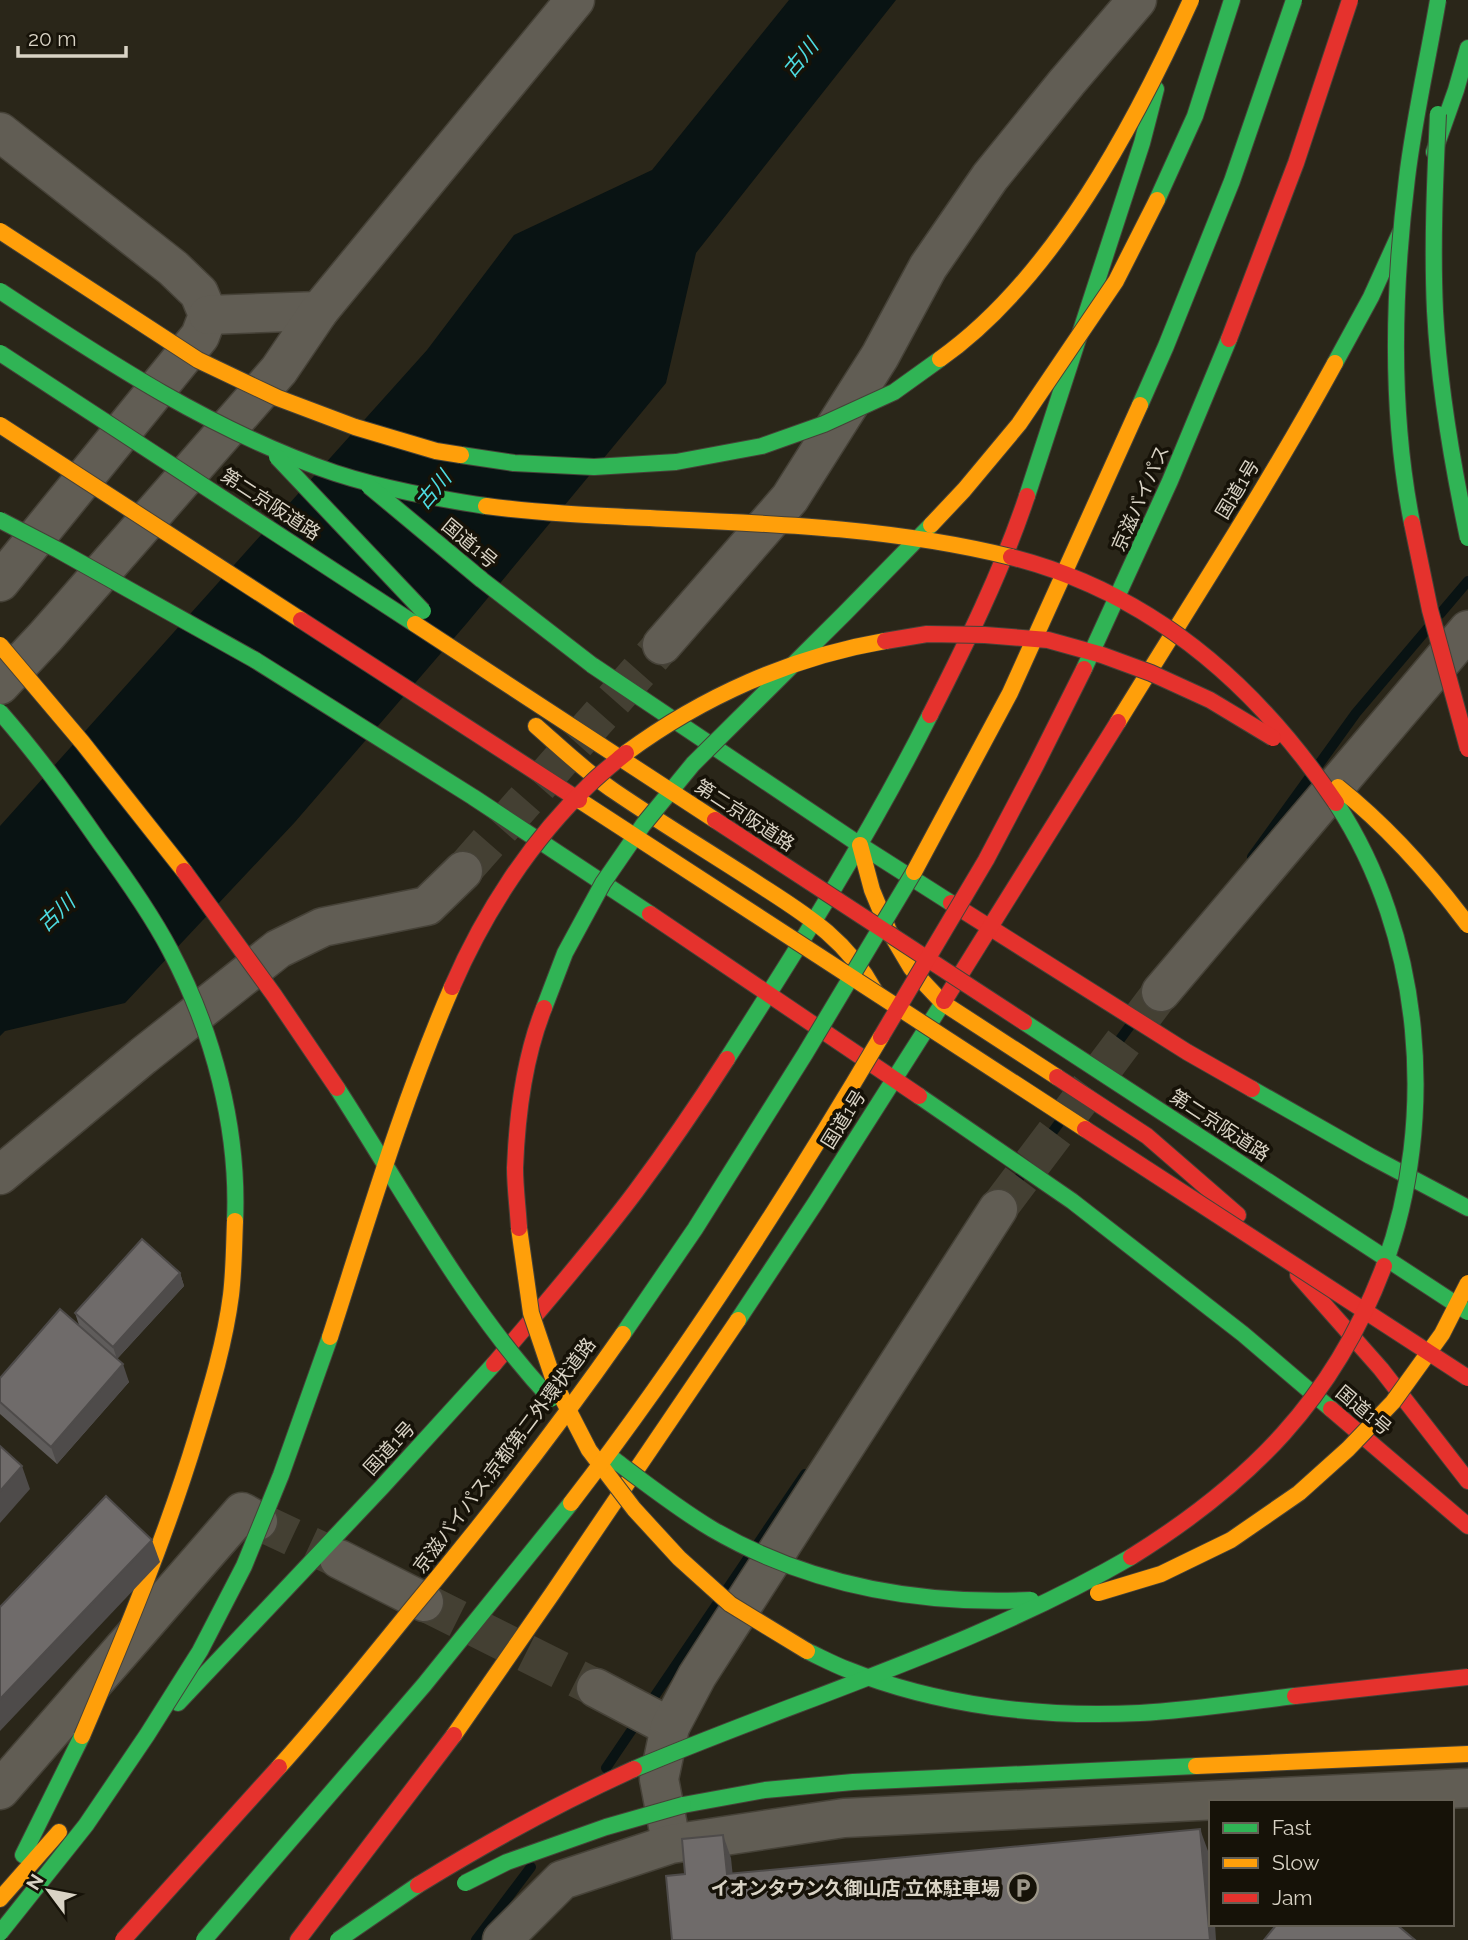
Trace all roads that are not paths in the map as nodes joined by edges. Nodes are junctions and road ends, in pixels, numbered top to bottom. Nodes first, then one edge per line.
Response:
1 (575, 0) edge
2 (1137, 0) edge
3 (1180, 0) edge
4 (1191, 0) edge
5 (1232, 0) edge
6 (1294, 0) edge
7 (1350, 0) edge
8 (1438, 0) edge
9 (1445, 0) edge
10 (1468, 48) edge
11 (1440, 69) dead end
12 (1439, 96) dead end
13 (0, 132) edge
14 (0, 231) edge
15 (48, 242) dead end
16 (90, 271) dead end
17 (0, 291) edge
18 (319, 311) junction
19 (208, 315) junction
20 (0, 353) edge
21 (190, 372) dead end
22 (228, 409) dead end
23 (280, 414) dead end
24 (0, 425) edge
25 (333, 457) dead end
26 (0, 520) edge
27 (1468, 538) edge
28 (0, 582) edge
29 (1468, 630) edge
30 (662, 645) tunnel mouth
31 (0, 646) edge
32 (0, 685) edge
33 (0, 712) edge
34 (1468, 749) edge
35 (860, 845) junction
36 (463, 871) tunnel mouth
37 (814, 921) junction
38 (1468, 925) edge
39 (990, 927) junction
40 (864, 955) joint
41 (1161, 992) tunnel mouth
42 (769, 993) junction
43 (943, 1003) junction
44 (894, 1078) junction
45 (0, 1175) edge
46 (1468, 1208) edge
47 (998, 1209) tunnel mouth
48 (1468, 1283) edge
49 (1468, 1312) edge
50 (1468, 1378) edge
51 (1468, 1481) edge
52 (258, 1521) tunnel mouth
53 (1468, 1526) edge
54 (339, 1559) tunnel mouth
55 (424, 1602) tunnel mouth
56 (1468, 1677) edge
57 (596, 1688) tunnel mouth
58 (670, 1727) junction
59 (1468, 1754) edge
60 (1468, 1788) edge
61 (0, 1790) edge
62 (671, 1844) junction
63 (446, 1892) dead end
64 (0, 1898) edge
65 (386, 1926) dead end
66 (0, 1933) edge
67 (123, 1940) edge
68 (204, 1940) edge
69 (298, 1940) edge
70 (338, 1940) edge
71 (363, 1940) edge
72 (502, 1940) edge

1 - 18 street
2 - 30 street
3 - 35 highway, 国道1号, bridge
4 - 14 highway, bridge
5 - 56 highway, bridge
6 - 40 highway, 京滋バイパス, bridge
7 - 68 highway, 京滋バイパス, bridge
8 - 34 highway, bridge
9 - 11 highway
10 - 39 highway, 国道1号
12 - 27 highway, bridge
13 - 19 street
15 - 21 highway, bridge
16 - 23 highway, bridge
17 - 70 highway, bridge
18 - 19 street
18 - 32 street
19 - 28 street
20 - 49 highway, 第二京阪道路, bridge
22 - 37 highway, bridge
24 - 50 highway, bridge
25 - 35 highway, 国道1号, bridge
26 - 42 highway, 国道1号, bridge
29 - 41 street
31 - 48 highway, bridge
33 - 64 highway, bridge
35 - 37 highway, 国道1号
35 - 39 highway, 国道1号
35 - 43 highway
36 - 45 street
37 - 42 highway, 国道1号
37 - 44 highway
38 - 66 highway, bridge
39 - 43 highway, 国道1号
39 - 46 highway, 国道1号
40 - 67 highway, 京滋バイパス;京都第二外環状道路, bridge
42 - 44 highway, 国道1号
42 - 64 highway, 国道1号
43 - 44 highway, 国道1号
43 - 51 highway
44 - 53 highway, 国道1号
44 - 69 highway, 国道1号
47 - 58 street
52 - 61 street
54 - 55 street
57 - 58 street
58 - 62 street
59 - 63 highway, bridge
60 - 62 street
62 - 72 street
65 - 71 highway

